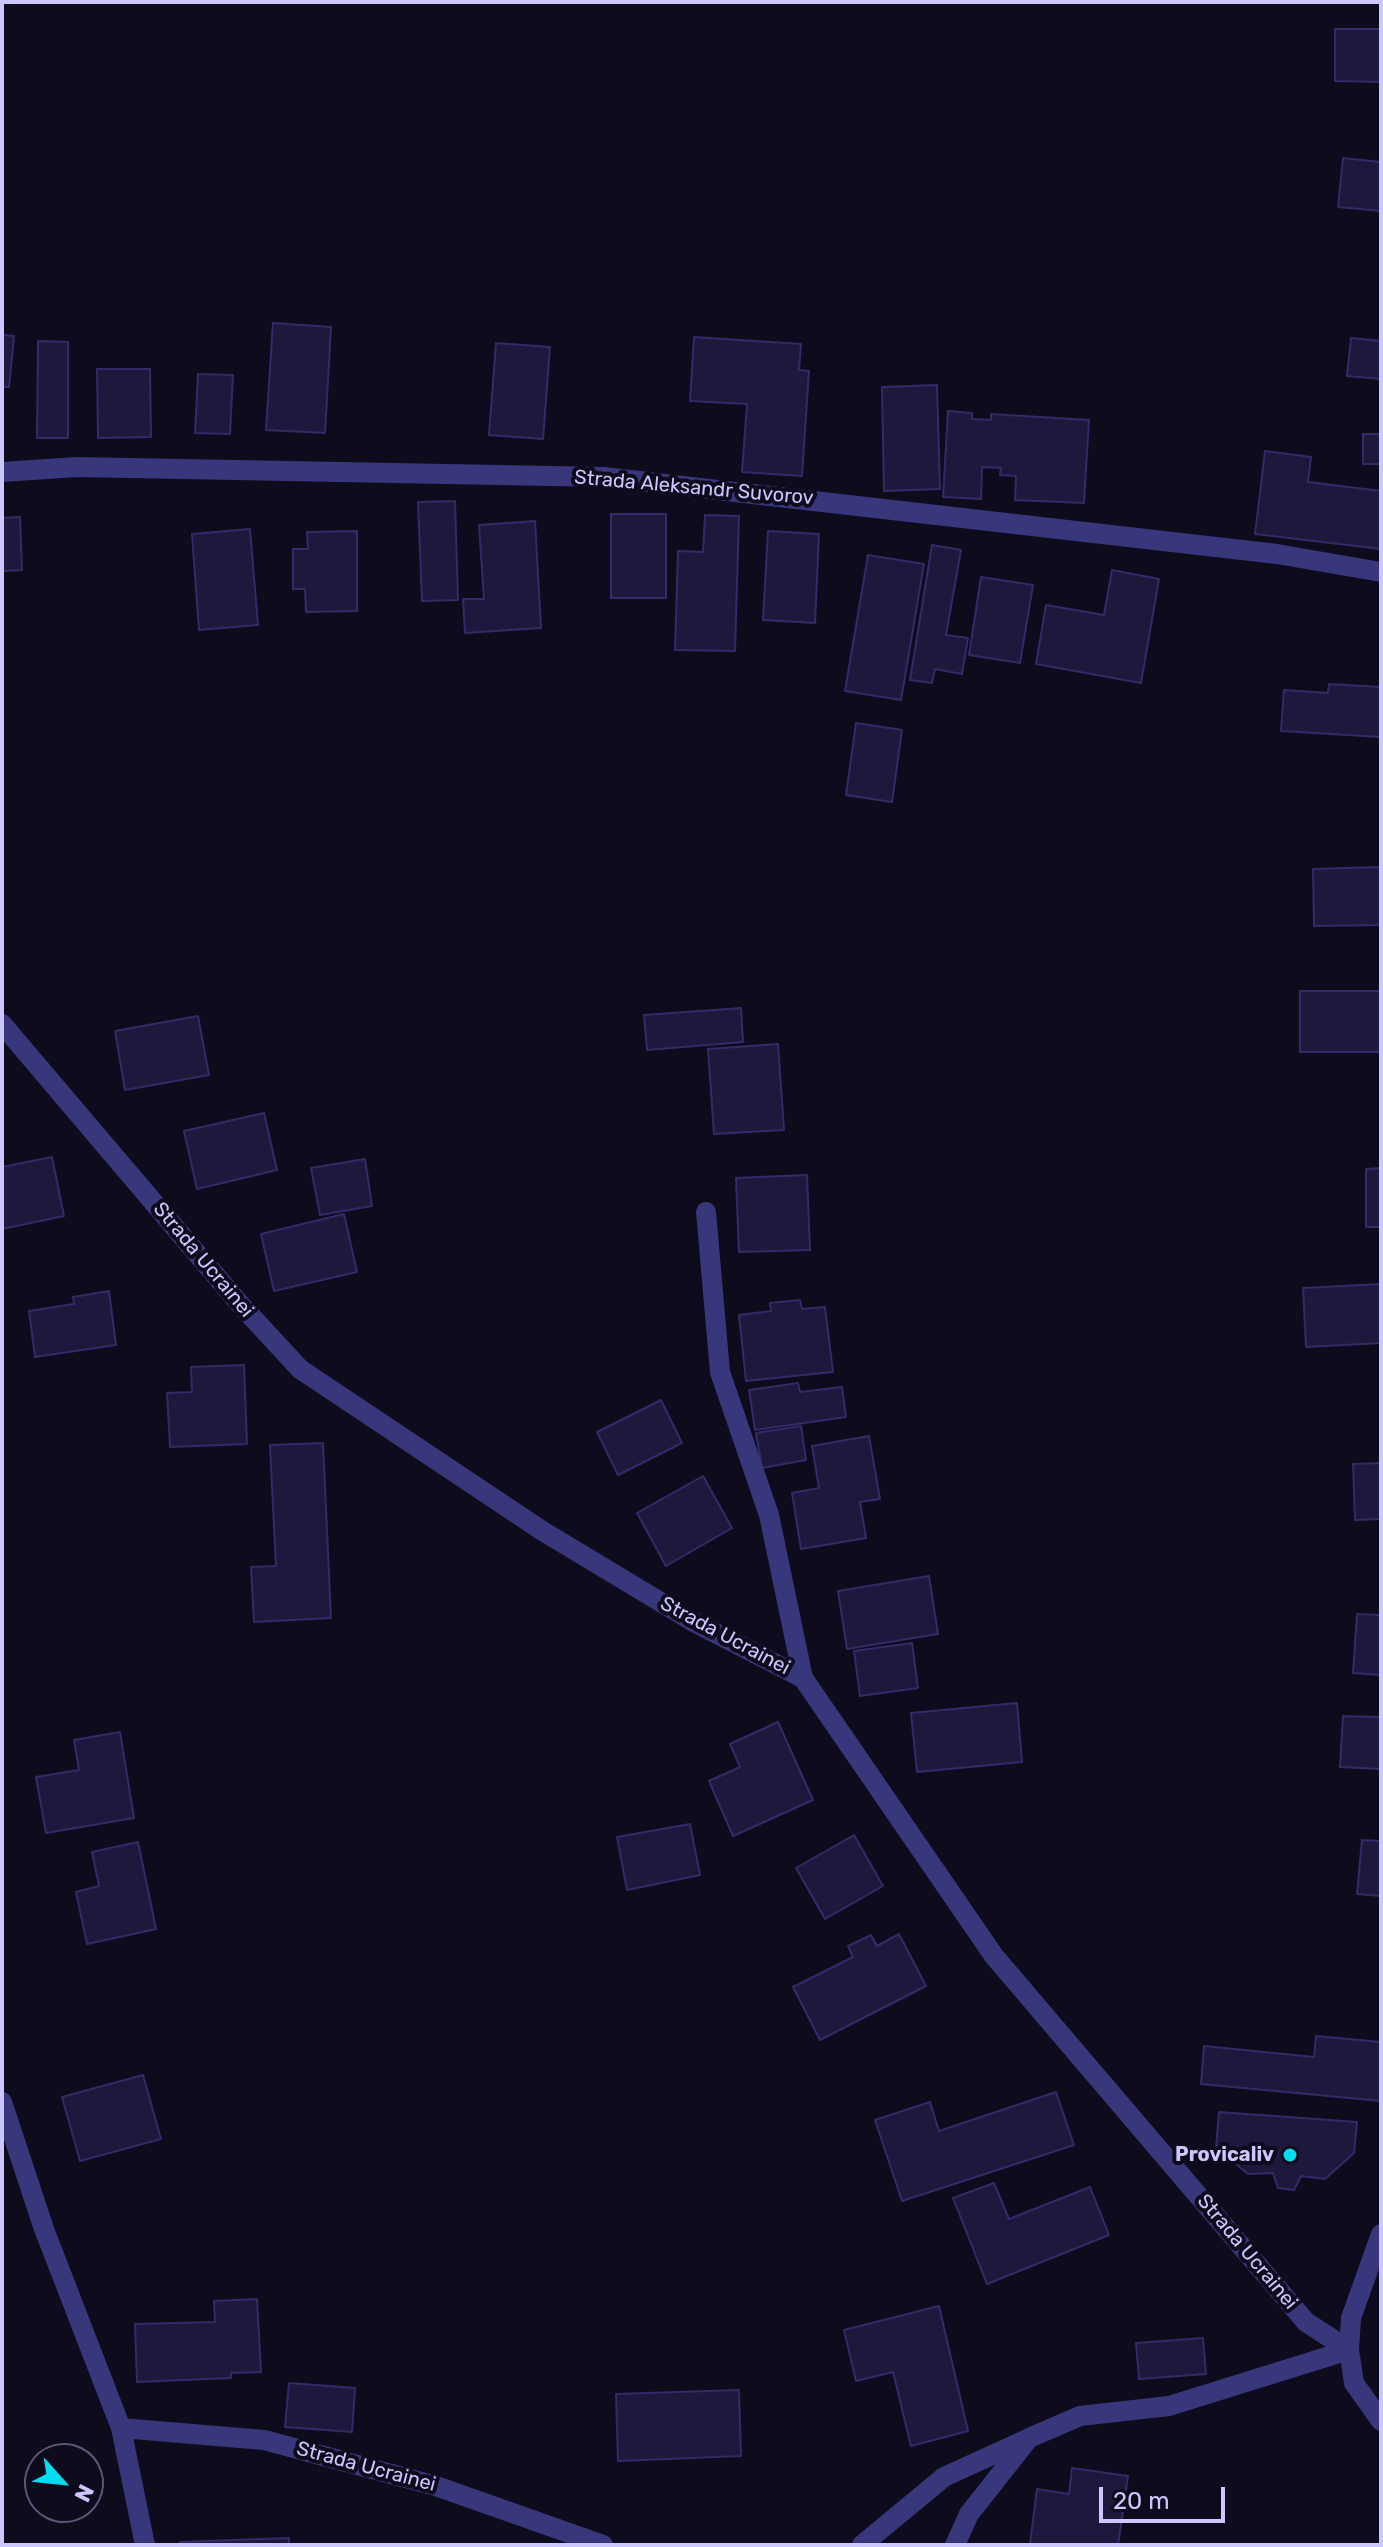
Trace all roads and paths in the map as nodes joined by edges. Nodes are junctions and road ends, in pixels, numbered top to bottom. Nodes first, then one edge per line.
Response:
1 (2, 472) edge
2 (1381, 572) edge
3 (2, 1024) edge
4 (706, 1212) dead end
5 (803, 1678) junction
6 (2, 2102) edge
7 (1381, 2234) edge
8 (1349, 2350) junction
9 (1381, 2421) edge
10 (121, 2428) junction
11 (1029, 2438) junction
12 (145, 2545) edge
13 (603, 2545) edge
14 (862, 2545) edge
15 (955, 2545) edge

1 - 2 street, Strada Aleksandr Suvorov
3 - 5 street, Strada Ucrainei
4 - 5 street
5 - 8 street, Strada Ucrainei
6 - 10 street
7 - 8 street
8 - 9 street
8 - 11 street
10 - 12 street
10 - 13 street, Strada Ucrainei
11 - 14 street
11 - 15 street

